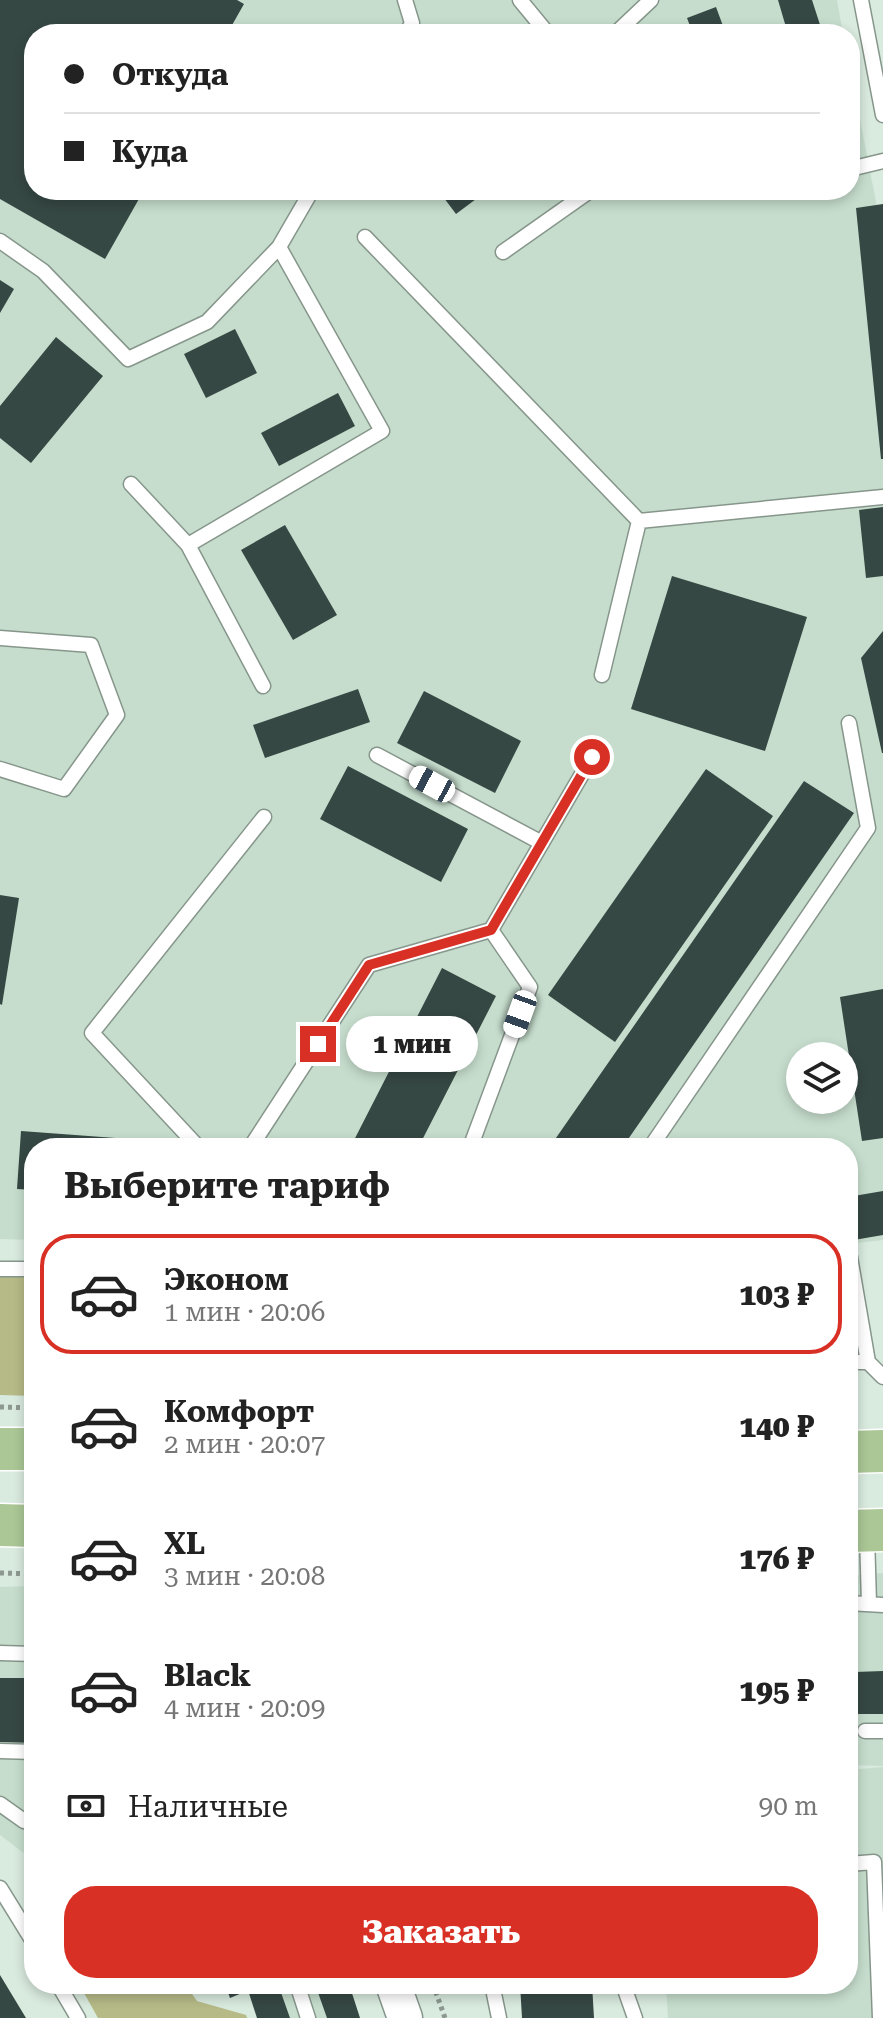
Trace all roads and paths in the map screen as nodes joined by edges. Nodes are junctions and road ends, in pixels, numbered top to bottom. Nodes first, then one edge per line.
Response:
1 (405, 0) edge
2 (520, 0) edge
3 (651, 0) edge
4 (861, 0) edge
5 (411, 24) edge
6 (540, 24) edge
7 (626, 24) edge
8 (883, 115) edge
9 (883, 161) edge
10 (860, 167) edge
11 (306, 200) edge
12 (577, 200) edge
13 (365, 237) dead end
14 (0, 241) edge
15 (279, 247) junction
16 (503, 252) dead end
17 (131, 484) dead end
18 (883, 497) edge
19 (639, 521) junction
20 (188, 545) junction
21 (0, 638) edge
22 (602, 675) dead end
23 (263, 686) dead end
24 (849, 723) dead end
25 (377, 755) dead end
26 (592, 757) dead end
27 (0, 769) edge
28 (264, 817) dead end
29 (542, 843) junction
30 (491, 930) junction
31 (190, 1138) edge
32 (257, 1138) edge
33 (474, 1138) edge
34 (657, 1138) edge
35 (0, 1269) edge
36 (24, 1269) edge
37 (858, 1304) edge
38 (858, 1362) edge
39 (868, 1362) junction
40 (883, 1377) edge
41 (0, 1407) edge
42 (24, 1408) edge
43 (0, 1449) edge
44 (24, 1449) edge
45 (883, 1451) edge
46 (858, 1452) edge
47 (0, 1525) edge
48 (24, 1526) edge
49 (866, 1531) edge
50 (0, 1573) edge
51 (24, 1574) edge
52 (876, 1604) edge
53 (0, 1653) edge
54 (24, 1654) edge
55 (865, 1731) dead end
56 (883, 1731) edge
57 (0, 1751) edge
58 (24, 1752) edge
59 (0, 1804) edge
60 (24, 1821) edge
61 (858, 1863) edge
62 (0, 1888) edge
63 (24, 1927) edge
64 (64, 1994) edge
65 (300, 1994) edge
66 (397, 1994) edge
67 (437, 1994) edge
68 (494, 1994) edge
69 (627, 1994) edge
70 (78, 2018) edge
71 (308, 2018) edge
72 (405, 2018) edge
73 (445, 2018) edge
74 (499, 2018) edge
75 (635, 2018) edge
76 (880, 2018) edge

1 - 5 lane
2 - 6 lane
3 - 7 lane
4 - 8 lane
9 - 10 lane
11 - 15 lane
12 - 16 lane
13 - 19 lane
14 - 15 lane
15 - 20 lane
17 - 20 lane
18 - 19 lane
19 - 22 lane
20 - 23 lane
21 - 27 lane
24 - 34 lane
25 - 29 lane
26 - 29 lane
28 - 31 lane
29 - 30 lane
30 - 32 lane
30 - 33 lane
35 - 36 lane
37 - 39 lane
38 - 39 lane
39 - 40 lane
41 - 42 path
43 - 44 main road
45 - 46 main road
47 - 48 main road
49 - 52 lane
50 - 51 path
53 - 54 lane
55 - 56 lane
57 - 58 lane
59 - 60 lane
61 - 76 lane
62 - 63 lane
64 - 70 lane
65 - 71 lane
66 - 72 street
67 - 73 path
68 - 74 lane
69 - 75 lane

